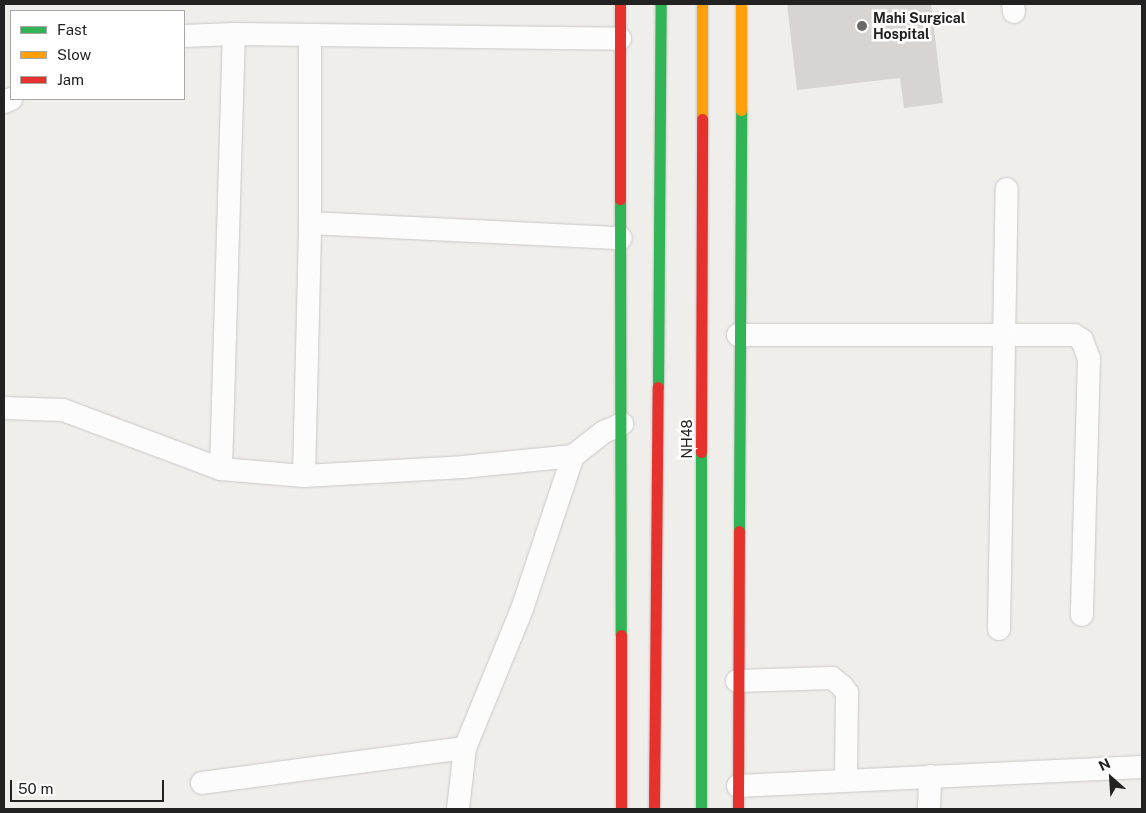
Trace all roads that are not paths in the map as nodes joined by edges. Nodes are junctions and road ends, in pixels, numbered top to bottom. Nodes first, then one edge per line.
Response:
1 (620, 4) edge
2 (661, 4) edge
3 (702, 4) edge
4 (741, 4) edge
5 (234, 34) junction
6 (310, 35) junction
7 (185, 36) edge
8 (620, 40) junction
9 (1007, 189) dead end
10 (310, 223) junction
11 (621, 238) junction
12 (738, 334) junction
13 (1003, 337) junction
14 (4, 408) edge
15 (622, 424) junction
16 (573, 456) junction
17 (221, 469) junction
18 (304, 476) junction
19 (1082, 615) dead end
20 (999, 629) dead end
21 (737, 681) junction
22 (465, 748) junction
23 (1142, 767) edge
24 (930, 776) junction
25 (846, 780) junction
26 (202, 783) dead end
27 (738, 786) junction
28 (458, 809) edge
29 (620, 809) edge
30 (654, 809) edge
31 (702, 809) edge
32 (738, 809) edge
33 (929, 809) edge

1 - 8 main road
2 - 30 main road
3 - 31 main road, NH48 / NH48
4 - 12 main road
5 - 6 street
5 - 7 street
5 - 17 street
6 - 8 street
6 - 10 street
8 - 11 main road
9 - 13 street
10 - 11 street
10 - 18 street
11 - 15 main road
12 - 13 street
12 - 21 main road
13 - 19 street
13 - 20 street
14 - 17 street
15 - 16 street
15 - 29 main road
16 - 18 street
16 - 22 street
17 - 18 street
21 - 25 street
21 - 27 main road
22 - 26 street
22 - 28 street
23 - 24 street
24 - 25 street
24 - 33 street
25 - 27 street
27 - 32 main road

